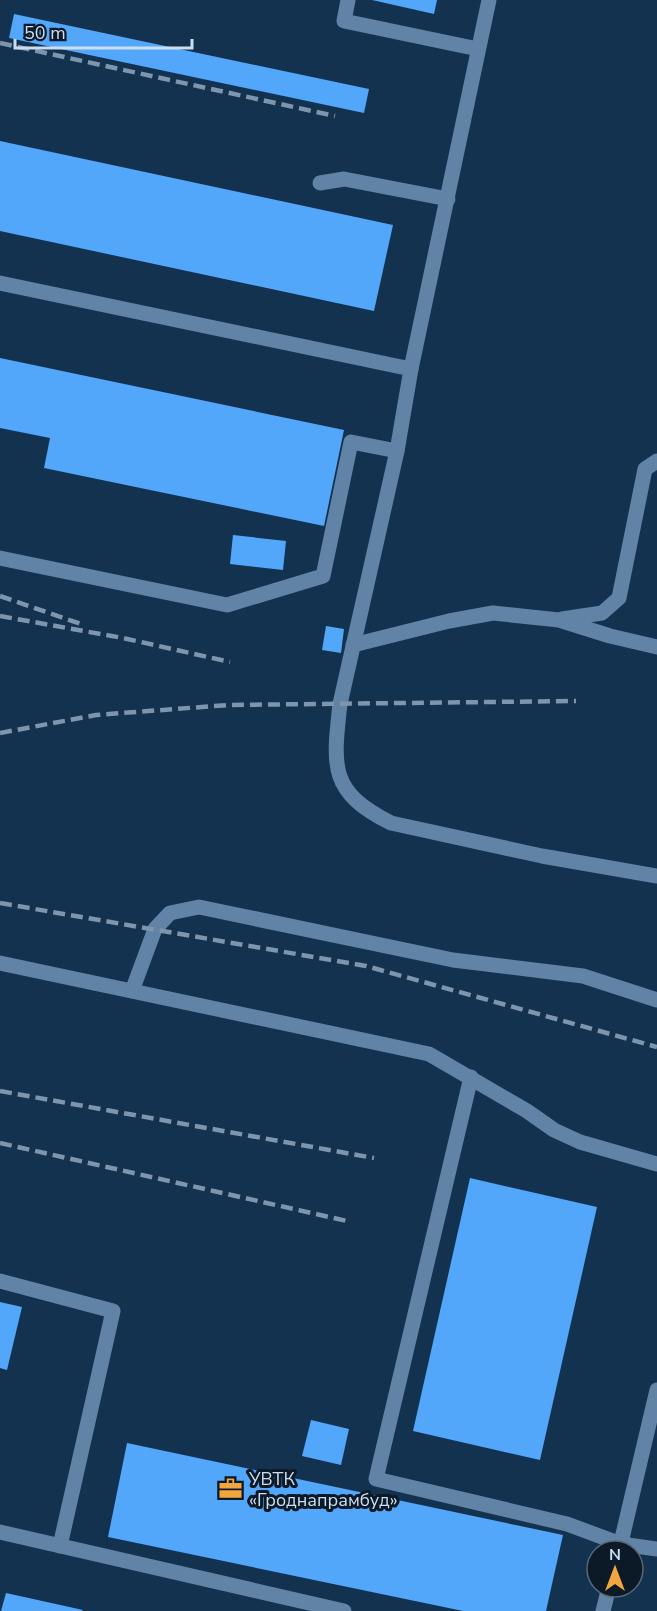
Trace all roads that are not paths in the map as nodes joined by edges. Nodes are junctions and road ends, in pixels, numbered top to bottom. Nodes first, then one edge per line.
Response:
1 (489, 0) edge
2 (346, 1) edge
3 (478, 49) junction
4 (320, 183) dead end
5 (448, 199) junction
6 (0, 283) edge
7 (411, 369) junction
8 (397, 451) junction
9 (657, 461) edge
10 (0, 558) edge
11 (559, 620) junction
12 (353, 645) junction
13 (657, 647) edge
14 (657, 876) edge
15 (0, 963) edge
16 (132, 991) junction
17 (657, 1000) edge
18 (471, 1077) junction
19 (657, 1164) edge
20 (0, 1281) edge
21 (657, 1390) edge
22 (0, 1533) edge
23 (602, 1539) edge
24 (622, 1539) edge
25 (60, 1546) junction
26 (344, 1611) edge

1 - 3 lane
2 - 3 lane
3 - 5 lane
4 - 5 lane
5 - 7 lane
6 - 7 lane
7 - 8 lane
8 - 10 lane
8 - 12 lane
9 - 11 lane
11 - 12 lane
11 - 13 lane
12 - 14 lane
15 - 16 lane
16 - 17 lane
16 - 18 lane
18 - 19 lane
18 - 23 lane
20 - 25 lane
21 - 24 lane
22 - 25 lane
25 - 26 lane

